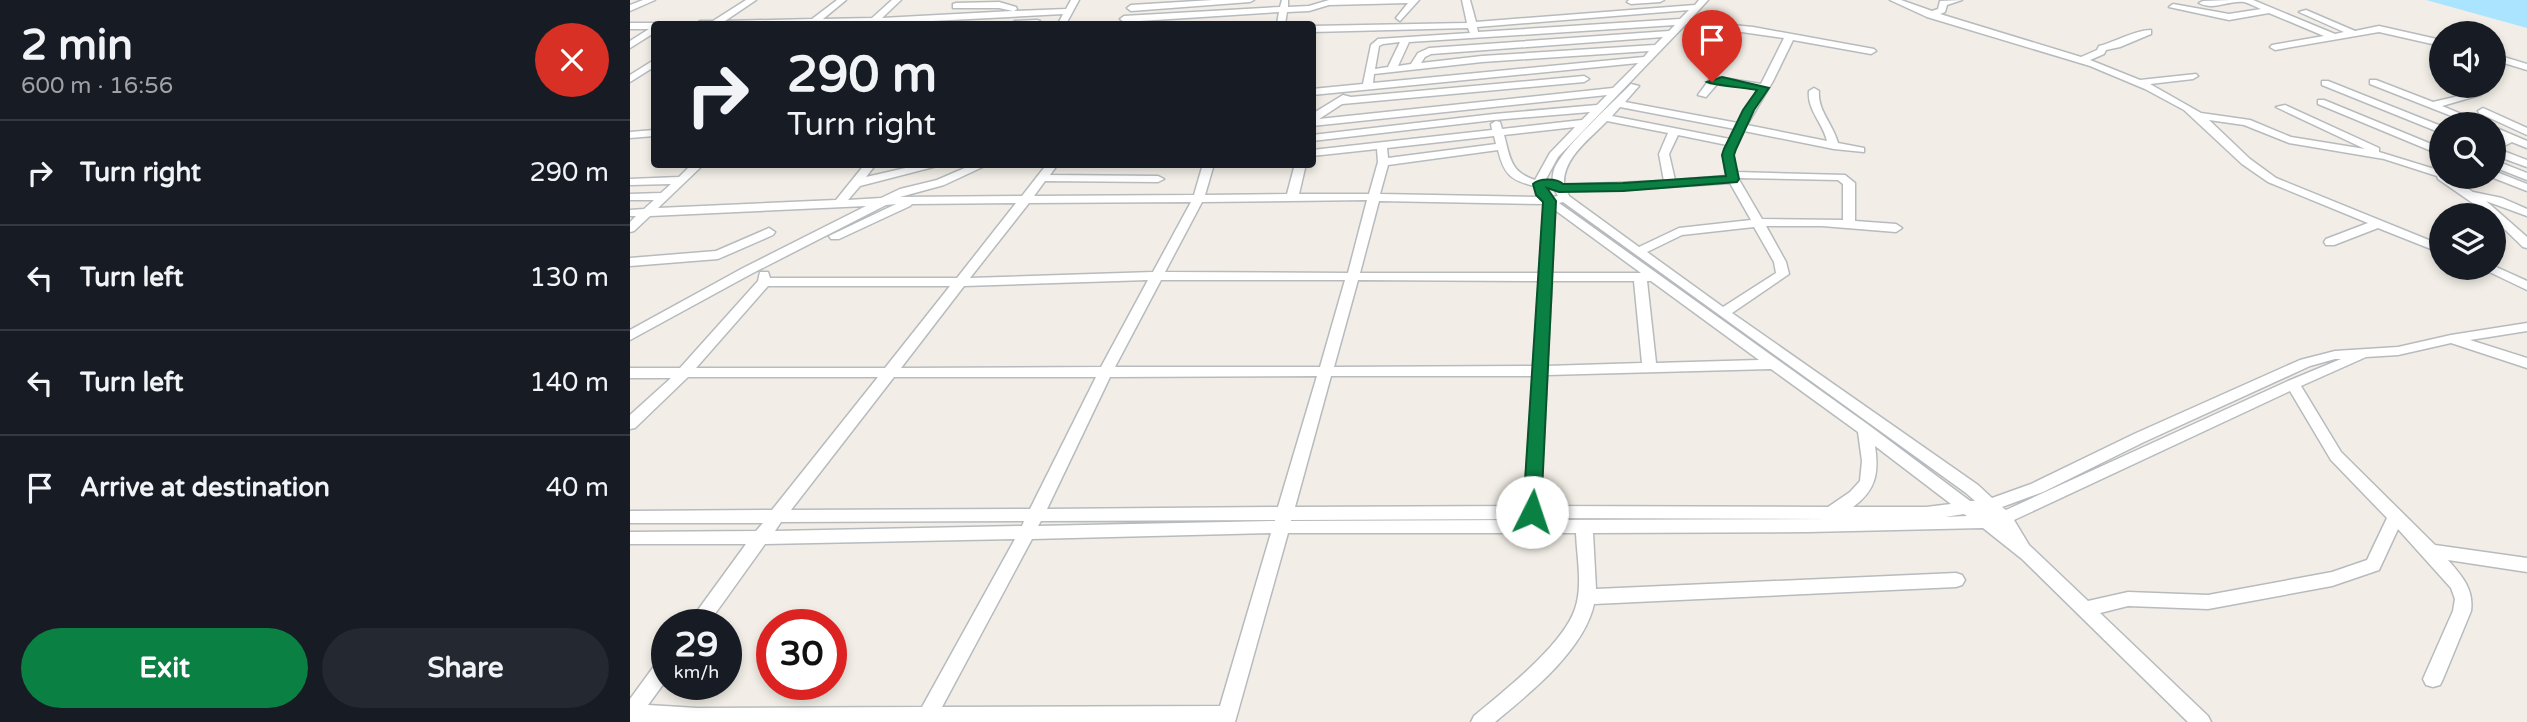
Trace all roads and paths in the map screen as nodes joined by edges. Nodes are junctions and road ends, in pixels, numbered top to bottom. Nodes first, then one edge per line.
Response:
1 (651, 0) edge
2 (752, 0) edge
3 (842, 0) edge
4 (897, 0) edge
5 (1250, 0) edge
6 (1415, 0) edge
7 (1465, 0) edge
8 (1660, 0) edge
9 (1894, 0) edge
10 (1958, 0) edge
11 (2244, 0) edge
12 (1631, 1) edge
13 (1334, 2) edge
14 (2160, 2) dead end
15 (959, 3) edge
16 (1133, 4) edge
17 (1072, 6) edge
18 (630, 8) edge
19 (2173, 8) dead end
20 (2271, 10) junction
21 (2303, 12) dead end
22 (1283, 13) edge
23 (1636, 13) junction
24 (1693, 13) edge
25 (993, 15) junction
26 (1930, 15) junction
27 (969, 16) junction
28 (945, 18) junction
29 (1400, 18) dead end
30 (719, 21) edge
31 (814, 21) edge
32 (875, 21) edge
33 (917, 21) edge
34 (940, 21) edge
35 (963, 21) edge
36 (988, 21) edge
37 (1124, 21) edge
38 (1141, 21) edge
39 (1224, 21) edge
40 (630, 26) edge
41 (651, 27) edge
42 (651, 29) edge
43 (1316, 29) edge
44 (1473, 31) junction
45 (2148, 32) dead end
46 (2354, 33) junction
47 (1670, 34) junction
48 (1790, 36) junction
49 (2333, 37) junction
50 (1406, 39) junction
51 (2429, 40) edge
52 (630, 45) edge
53 (2275, 47) dead end
54 (1478, 48) junction
55 (1657, 48) junction
56 (1871, 51) dead end
57 (1648, 59) junction
58 (1482, 60) junction
59 (2081, 60) junction
60 (2506, 61) edge
61 (651, 66) edge
62 (651, 67) edge
63 (1414, 67) junction
64 (2527, 67) edge
65 (630, 68) edge
66 (1391, 70) junction
67 (1370, 72) junction
68 (1485, 74) junction
69 (2193, 76) dead end
70 (630, 79) edge
71 (1584, 79) dead end
72 (2325, 82) dead end
73 (2373, 82) dead end
74 (2138, 83) junction
75 (1365, 88) junction
76 (1488, 88) junction
77 (1764, 88) junction
78 (1814, 91) dead end
79 (1316, 92) edge
80 (1703, 95) dead end
81 (1616, 97) junction
82 (2459, 98) edge
83 (1339, 101) junction
84 (2322, 102) dead end
85 (1491, 104) junction
86 (2434, 105) junction
87 (2281, 107) dead end
88 (2483, 111) dead end
89 (1601, 112) junction
90 (2451, 112) edge
91 (1316, 116) edge
92 (2201, 116) junction
93 (1316, 117) edge
94 (1494, 117) junction
95 (1584, 123) junction
96 (2429, 125) edge
97 (1740, 128) junction
98 (1498, 132) junction
99 (1674, 132) junction
100 (651, 133) edge
101 (2527, 133) edge
102 (630, 135) edge
103 (2506, 135) edge
104 (1316, 138) edge
105 (2512, 138) junction
106 (2506, 142) edge
107 (1733, 143) junction
108 (1382, 145) junction
109 (2527, 145) edge
110 (1502, 146) junction
111 (1834, 146) junction
112 (2429, 147) edge
113 (1860, 150) dead end
114 (1316, 153) edge
115 (2506, 154) edge
116 (2386, 156) junction
117 (1383, 162) junction
118 (2527, 164) edge
119 (695, 168) edge
120 (868, 168) edge
121 (922, 168) edge
122 (976, 168) edge
123 (1051, 168) edge
124 (1208, 168) edge
125 (1300, 168) edge
126 (2506, 168) edge
127 (2429, 170) edge
128 (1732, 177) junction
129 (2527, 177) edge
130 (1044, 178) junction
131 (1158, 179) dead end
132 (2506, 179) edge
133 (682, 180) junction
134 (630, 182) edge
135 (856, 183) junction
136 (940, 183) junction
137 (1670, 183) junction
138 (1539, 184) junction
139 (2527, 188) edge
140 (2463, 189) edge
141 (1560, 190) junction
142 (2471, 194) junction
143 (665, 196) junction
144 (630, 197) edge
145 (1373, 197) junction
146 (1292, 198) junction
147 (1198, 199) junction
148 (917, 200) junction
149 (1028, 200) junction
150 (1550, 201) junction
151 (882, 202) junction
152 (839, 204) junction
153 (647, 212) junction
154 (630, 213) edge
155 (2527, 213) edge
156 (1757, 223) junction
157 (2377, 224) junction
158 (1849, 225) junction
159 (630, 228) edge
160 (1896, 228) dead end
161 (769, 232) dead end
162 (2330, 242) dead end
163 (2429, 244) edge
164 (2527, 244) edge
165 (1638, 252) junction
166 (630, 262) edge
167 (1155, 276) junction
168 (1353, 276) junction
169 (764, 277) junction
170 (1545, 277) junction
171 (1647, 277) junction
172 (2506, 277) edge
173 (961, 282) junction
174 (2527, 286) edge
175 (1723, 313) junction
176 (2527, 327) edge
177 (630, 336) edge
178 (2451, 339) junction
179 (630, 347) edge
180 (2527, 363) edge
181 (1773, 364) junction
182 (1650, 368) junction
183 (1323, 371) junction
184 (1542, 371) junction
185 (630, 373) edge
186 (1105, 373) junction
187 (683, 374) junction
188 (889, 374) junction
189 (2293, 379) junction
190 (630, 424) edge
191 (1865, 430) junction
192 (1990, 505) junction
193 (1969, 508) junction
194 (1829, 513) junction
195 (1035, 516) junction
196 (630, 517) edge
197 (776, 517) junction
198 (2396, 517) junction
199 (2004, 518) junction
200 (1281, 520) junction
201 (1531, 520) junction
202 (1985, 522) junction
203 (1584, 528) junction
204 (1027, 532) junction
205 (630, 538) edge
206 (760, 539) junction
207 (2430, 551) junction
208 (2028, 554) junction
209 (2527, 565) edge
210 (1956, 580) dead end
211 (1585, 597) junction
212 (708, 609) edge
213 (2084, 609) junction
214 (2432, 679) dead end
215 (651, 686) edge
216 (631, 713) edge
217 (695, 719) edge
218 (925, 719) edge
219 (1226, 719) edge
220 (1482, 722) edge
221 (2201, 722) edge

1 - 18 street
2 - 30 street
3 - 31 street
4 - 32 street
5 - 16 street
6 - 13 street
6 - 29 street
7 - 44 street
8 - 12 street
9 - 26 street
10 - 26 street
11 - 14 street
11 - 20 street
12 - 23 street
13 - 22 street
15 - 17 street
15 - 28 street
16 - 37 street
17 - 25 street
19 - 20 street
20 - 49 street
21 - 46 street
22 - 38 street
22 - 39 street
23 - 24 street
23 - 44 street
24 - 44 street
24 - 47 street
24 - 48 street
24 - 81 street
25 - 27 street
25 - 36 street
26 - 59 street
27 - 28 street
27 - 35 street
28 - 33 street
28 - 34 street
40 - 41 street
42 - 52 street
43 - 44 street
44 - 50 street
44 - 54 street
45 - 59 street
46 - 49 street
46 - 51 street
47 - 54 street
47 - 55 street
48 - 56 street
48 - 77 street
49 - 53 street
50 - 66 street
50 - 67 street
54 - 58 street
54 - 63 street
55 - 57 street
55 - 58 street
57 - 68 street
57 - 81 street
58 - 63 street
58 - 68 street
59 - 74 street
60 - 64 street
61 - 65 street
62 - 70 street
63 - 66 street
66 - 67 street
67 - 75 street
68 - 75 street
68 - 76 street
69 - 74 street
71 - 76 street
72 - 96 street
73 - 86 street
74 - 92 street
75 - 79 street
75 - 83 street
76 - 83 street
76 - 85 street
77 - 80 street
77 - 97 street
78 - 111 street
81 - 85 street
81 - 89 street
81 - 97 street
82 - 86 street
83 - 91 street
84 - 112 street
85 - 93 street
85 - 94 street
86 - 90 street
87 - 116 street
88 - 101 street
89 - 94 street
89 - 95 street
89 - 99 street
89 - 141 street
92 - 116 street
92 - 157 street
94 - 98 street
94 - 104 street
95 - 98 street
95 - 138 street
97 - 107 street
97 - 111 street
98 - 108 street
98 - 110 street
99 - 107 street
99 - 137 street
100 - 102 street
101 - 105 street
103 - 105 street
105 - 106 street
105 - 109 street
107 - 128 street
108 - 114 street
108 - 117 street
110 - 117 street
110 - 138 street
111 - 113 street
115 - 118 street
116 - 127 street
117 - 145 street
119 - 133 street
120 - 135 street
121 - 135 street
122 - 136 street
123 - 130 street
124 - 147 street
125 - 146 street
126 - 129 street
128 - 137 street
128 - 156 street
128 - 158 street
130 - 131 street
130 - 149 street
132 - 139 street
133 - 134 street
133 - 143 street
135 - 152 street
136 - 148 street
136 - 151 street
137 - 141 street
138 - 141 street
138 - 150 street
140 - 142 street
141 - 150 street
141 - 165 street
142 - 155 street
142 - 164 street
143 - 144 street
143 - 153 street
145 - 146 street
145 - 150 street
145 - 168 street
146 - 147 street
147 - 149 street
147 - 167 street
148 - 149 street
148 - 151 street
148 - 169 street
149 - 173 street
150 - 170 street
150 - 171 street
151 - 152 street
151 - 177 street
152 - 153 street
153 - 154 street
153 - 159 street
156 - 158 street
156 - 165 street
156 - 175 street
157 - 162 street
157 - 163 street
158 - 160 street
161 - 166 street
165 - 175 street
167 - 168 street
167 - 173 street
167 - 186 street
168 - 170 street
168 - 183 street
169 - 173 street
169 - 179 street
169 - 187 street
170 - 171 street
170 - 184 street
171 - 181 street
171 - 182 street
172 - 174 street
173 - 188 street
175 - 192 street
176 - 178 street
178 - 180 street
178 - 189 street
181 - 182 street
181 - 191 street
182 - 184 street
183 - 184 street
183 - 186 street
183 - 200 street
184 - 201 street
185 - 187 street
186 - 188 street
186 - 195 street
187 - 188 street
187 - 190 street
188 - 197 street
189 - 192 street
189 - 198 street
189 - 199 street
191 - 193 street
191 - 194 street
192 - 193 street
192 - 199 street
193 - 194 street
193 - 202 street
194 - 201 street
195 - 197 street
195 - 200 street
195 - 204 street
196 - 197 street
197 - 206 street
198 - 207 street
198 - 213 street
199 - 202 street
199 - 208 street
200 - 201 street
200 - 204 street
200 - 219 street
201 - 203 street
202 - 203 street
202 - 208 street
203 - 211 street
204 - 206 street
204 - 218 street
205 - 206 street
206 - 212 street
207 - 209 street
207 - 214 street
208 - 213 street
210 - 211 street
211 - 220 street
213 - 221 street
215 - 216 street
216 - 217 street
217 - 218 street
218 - 219 street

